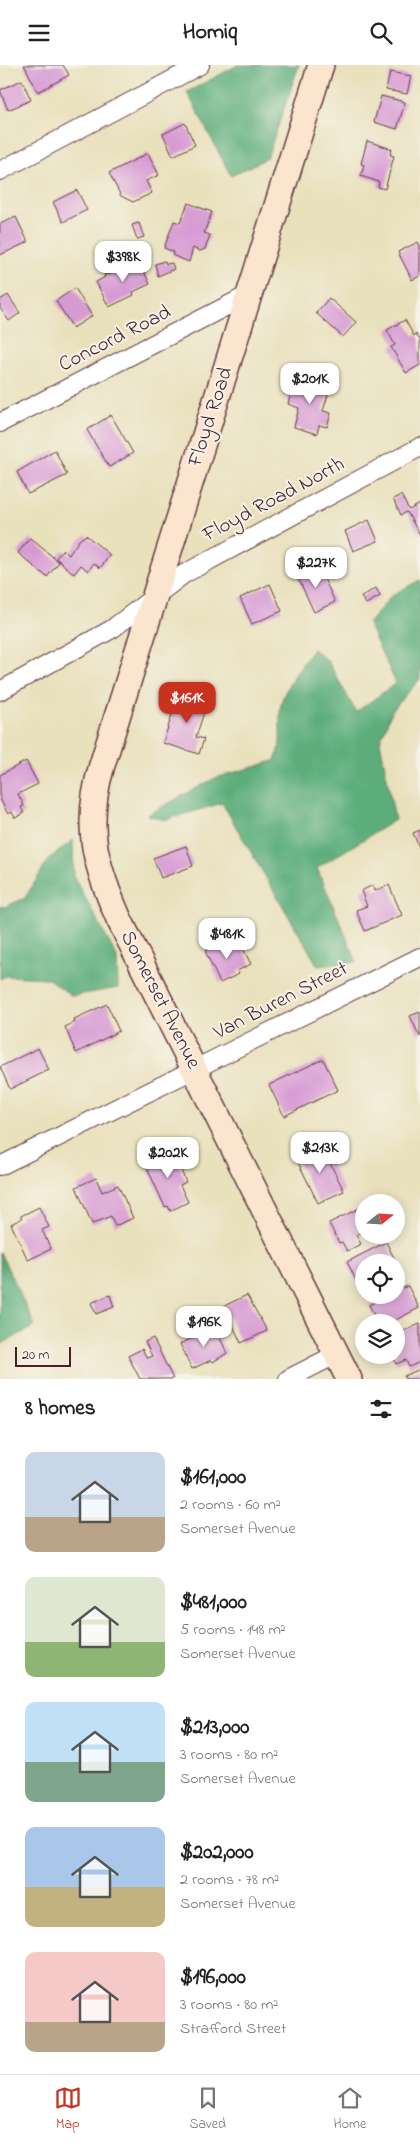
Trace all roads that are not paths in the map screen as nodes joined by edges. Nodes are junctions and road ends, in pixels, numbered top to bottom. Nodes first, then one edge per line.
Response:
1 (200, 65) edge
2 (321, 65) edge
3 (0, 171) edge
4 (250, 294) junction
5 (0, 423) edge
6 (420, 447) edge
7 (152, 599) junction
8 (0, 691) edge
9 (420, 957) edge
10 (195, 1069) junction
11 (0, 1166) edge
12 (337, 1355) junction
13 (288, 1379) edge
14 (349, 1379) edge

1 - 3 street
2 - 4 street, Floyd Road
4 - 5 street, Concord Road
4 - 7 street, Floyd Road
6 - 7 street, Floyd Road North
7 - 8 street
7 - 10 street, Somerset Avenue
9 - 10 street, Van Buren Street
10 - 11 street, Van Buren Street
10 - 12 street, Somerset Avenue
12 - 13 street
12 - 14 street, Somerset Avenue

